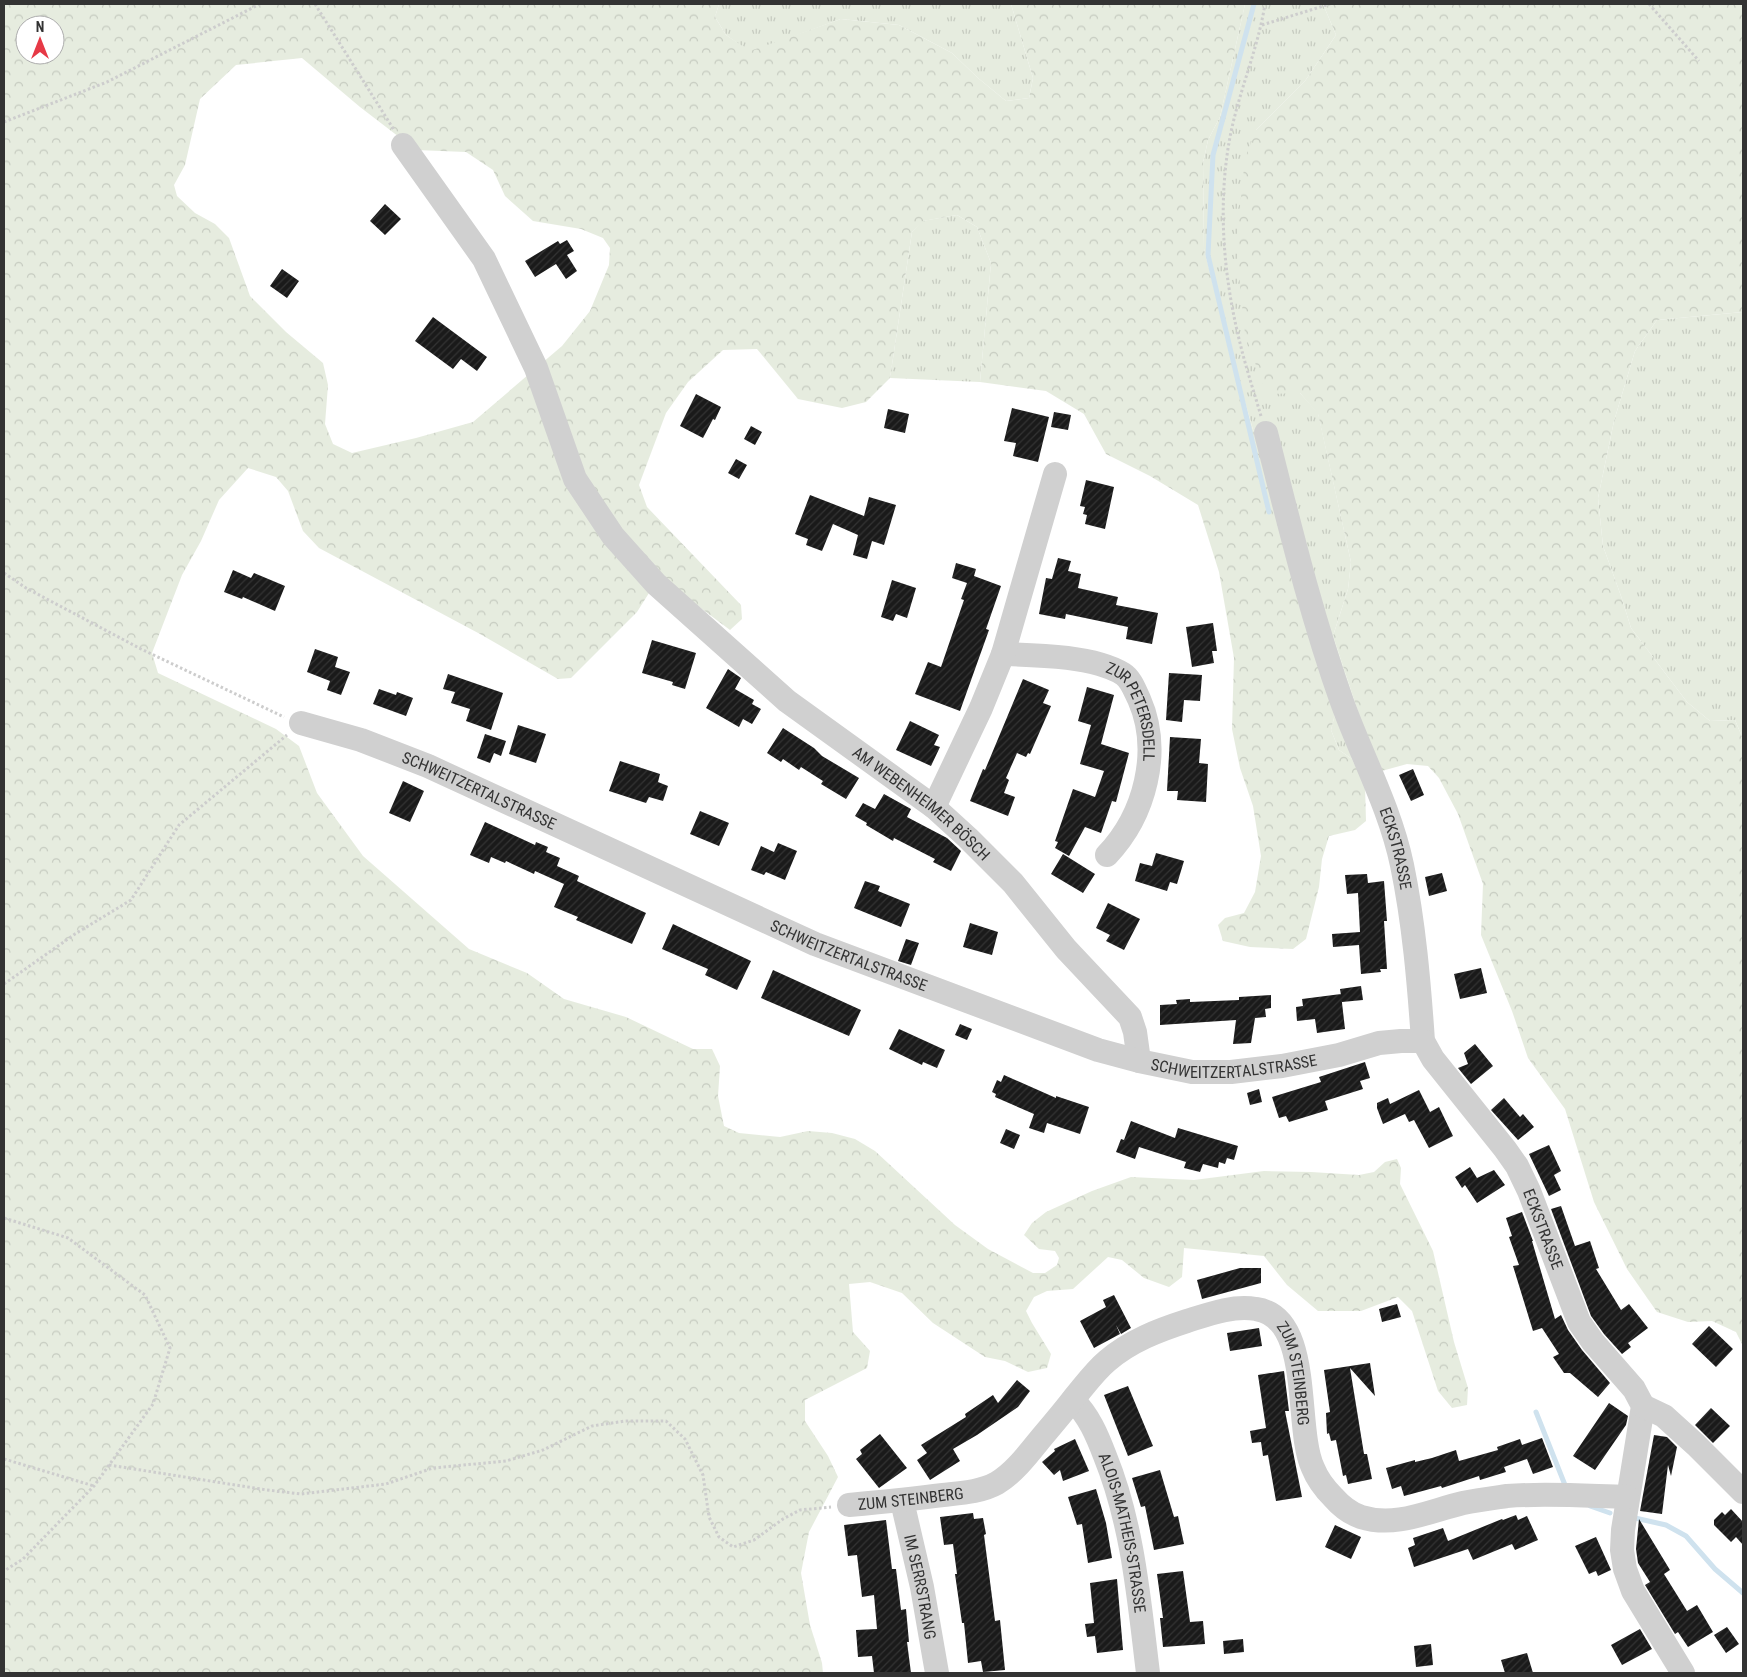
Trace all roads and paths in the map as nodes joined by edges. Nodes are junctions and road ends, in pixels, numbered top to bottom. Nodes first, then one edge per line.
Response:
1 (260, 4) edge
2 (315, 4) edge
3 (1265, 4) edge
4 (1330, 4) edge
5 (1649, 4) edge
6 (1262, 25) junction
7 (1699, 61) dead end
8 (4, 122) edge
9 (403, 145) joint
10 (1266, 433) joint
11 (1055, 474) dead end
12 (4, 573) edge
13 (1003, 654) junction
14 (301, 723) junction
15 (934, 807) junction
16 (1107, 855) dead end
17 (4, 984) edge
18 (1423, 1041) junction
19 (1139, 1061) junction
20 (4, 1218) edge
21 (1073, 1400) junction
22 (1643, 1406) junction
23 (4, 1459) edge
24 (108, 1465) junction
25 (94, 1486) junction
26 (1743, 1492) edge
27 (1628, 1497) junction
28 (902, 1501) junction
29 (849, 1505) joint
30 (4, 1571) edge
31 (938, 1673) edge
32 (1148, 1673) edge
33 (1683, 1673) edge

1 - 8 path
2 - 9 path
3 - 6 path
4 - 6 path
5 - 7 path
6 - 10 path
9 - 15 street, AM WEBENHEIMER BÖSCH
10 - 18 street, ECKSTRASSE
11 - 13 street
12 - 14 path
13 - 15 street
13 - 16 street, ZUR PETERSDELL
14 - 17 path
14 - 19 street, SCHWEITZERTALSTRASSE
15 - 19 street, AM WEBENHEIMER BÖSCH
18 - 19 street, SCHWEITZERTALSTRASSE
18 - 22 street, ECKSTRASSE
20 - 24 path
21 - 27 street, ZUM STEINBERG
21 - 28 street, ZUM STEINBERG
21 - 32 street, ALOIS-MATHEIS-STRASSE
22 - 26 street
22 - 27 street
23 - 25 path
24 - 25 path
24 - 29 path
25 - 30 path
27 - 33 street
28 - 29 street, ZUM STEINBERG
28 - 31 street, IM SERRSTRANG

